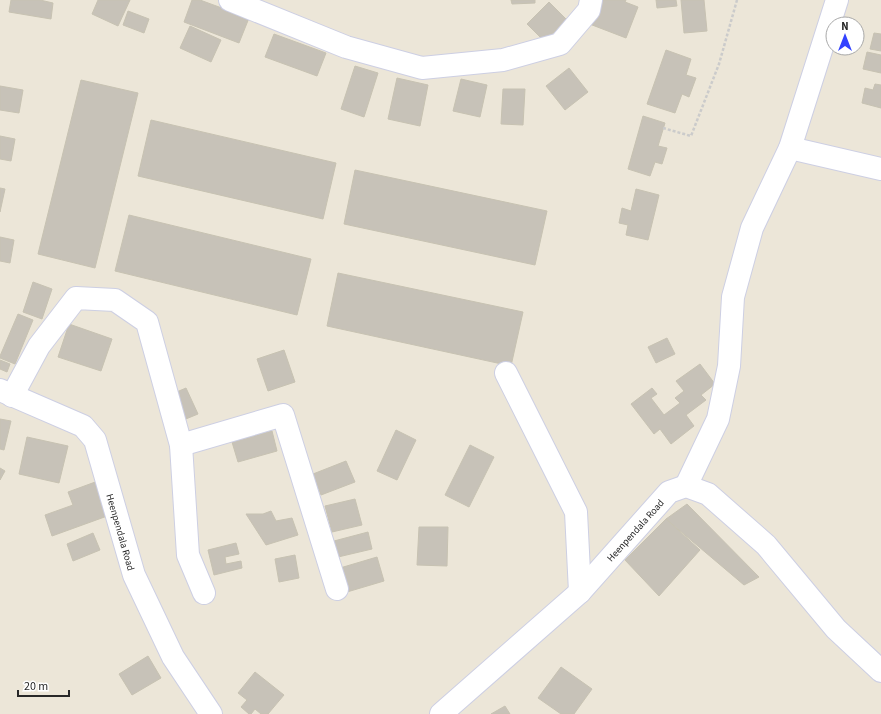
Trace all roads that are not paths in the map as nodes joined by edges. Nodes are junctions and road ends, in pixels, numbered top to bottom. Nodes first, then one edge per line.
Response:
1 (230, 0) edge
2 (591, 0) edge
3 (836, 0) edge
4 (790, 148) junction
5 (881, 169) edge
6 (506, 372) dead end
7 (6, 393) edge
8 (181, 445) junction
9 (686, 486) junction
10 (337, 589) dead end
11 (580, 592) junction
12 (204, 593) dead end
13 (881, 671) edge
14 (211, 714) edge
15 (441, 714) edge

1 - 2 street
3 - 4 street
4 - 5 street
4 - 9 street
6 - 11 street
7 - 8 street
7 - 14 street, Heenpendala Road
8 - 10 street
8 - 12 street
9 - 11 street, Heenpendala Road
9 - 13 street
11 - 15 street, Heenpendala Road

